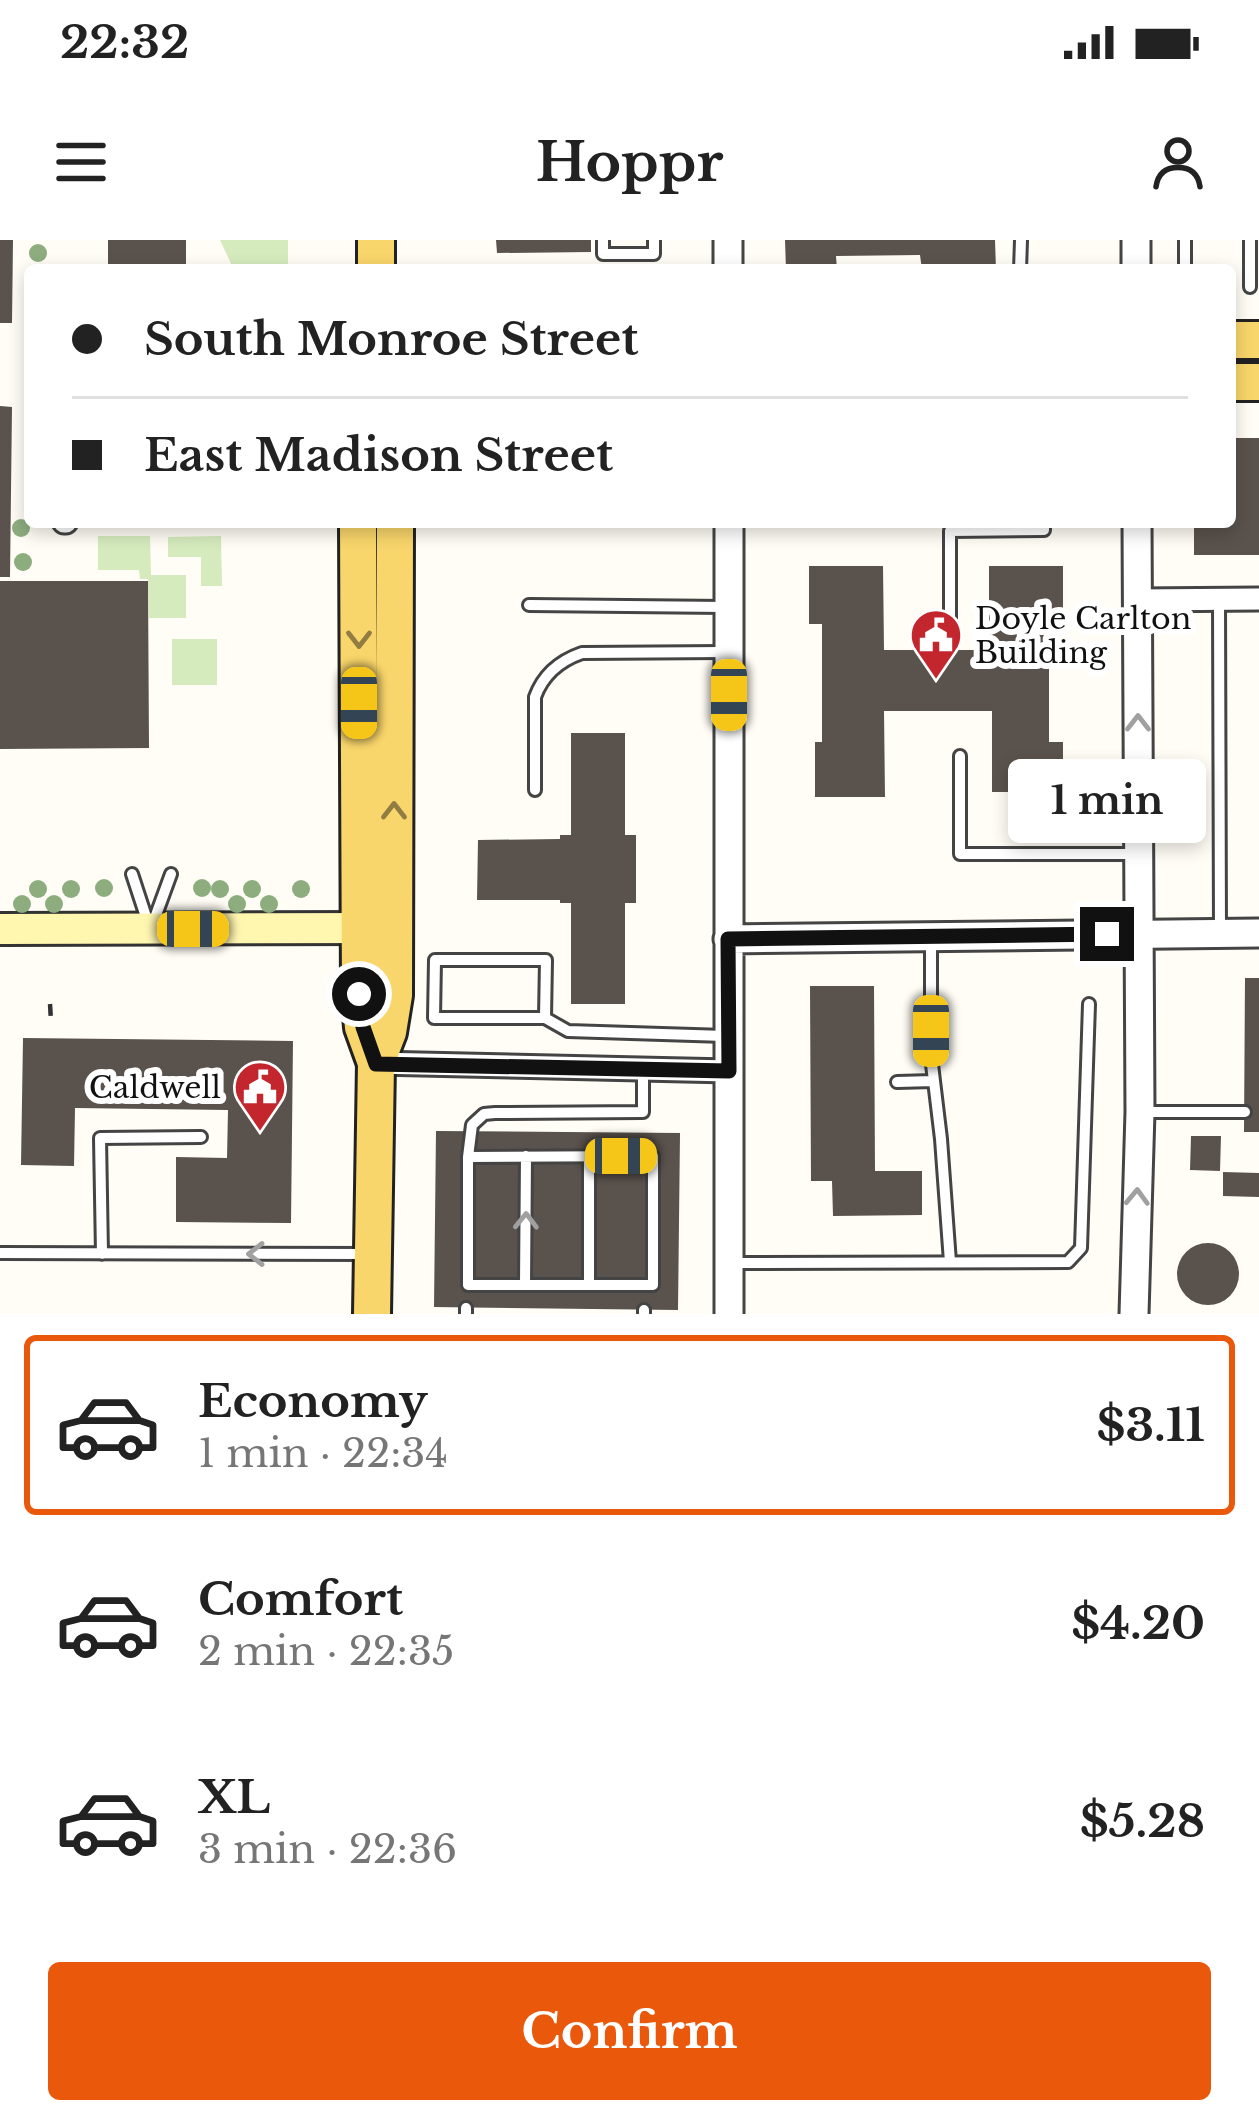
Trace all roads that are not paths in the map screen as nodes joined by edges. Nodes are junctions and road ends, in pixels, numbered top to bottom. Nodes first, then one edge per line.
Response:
1 (603, 240) edge
2 (654, 240) edge
3 (1250, 240) edge
4 (1250, 287) dead end
5 (358, 528) edge
6 (395, 528) edge
7 (731, 528) edge
8 (1044, 528) edge
9 (1137, 528) edge
10 (1259, 599) edge
11 (1138, 600) junction
12 (1219, 600) junction
13 (529, 605) dead end
14 (729, 607) junction
15 (950, 636) dead end
16 (729, 652) junction
17 (960, 756) dead end
18 (535, 790) dead end
19 (1138, 854) junction
20 (132, 874) dead end
21 (171, 874) dead end
22 (377, 928) junction
23 (0, 929) edge
24 (150, 929) junction
25 (1139, 934) junction
26 (1220, 934) junction
27 (1259, 934) edge
28 (931, 936) junction
29 (728, 939) junction
30 (1089, 1004) dead end
31 (545, 1018) junction
32 (729, 1036) junction
33 (376, 1064) junction
34 (643, 1069) junction
35 (729, 1071) junction
36 (933, 1081) junction
37 (897, 1082) dead end
38 (1140, 1112) junction
39 (1245, 1112) dead end
40 (201, 1137) dead end
41 (526, 1156) junction
42 (589, 1156) junction
43 (468, 1157) junction
44 (0, 1253) edge
45 (102, 1254) junction
46 (373, 1254) junction
47 (950, 1262) junction
48 (729, 1264) junction
49 (525, 1285) junction
50 (589, 1285) junction
51 (371, 1314) edge
52 (729, 1314) edge
53 (1134, 1314) edge

1 - 2 lane
3 - 4 lane
5 -> 22 main road
22 -> 6 main road
7 - 14 street
8 - 15 lane
9 - 11 street
10 - 12 street
11 - 12 street
19 -> 11 street
12 - 26 lane
13 - 14 lane
14 - 16 street
16 - 18 lane
16 - 29 street
17 - 19 lane
19 - 25 street
20 - 24 lane
21 - 24 lane
22 - 24 main road
22 - 33 main road
23 - 24 main road
25 - 26 street
25 - 28 street
25 - 38 street
26 - 27 street
28 - 29 street
28 - 36 lane
29 - 32 street
30 - 47 lane
31 - 31 lane
31 - 32 lane
32 - 35 street
33 - 34 street
33 - 46 main road
34 - 35 street
34 - 43 lane
35 - 48 street
36 - 37 lane
36 - 47 lane
38 - 39 lane
53 -> 38 street
40 - 45 lane
41 - 42 lane
41 - 43 lane
49 -> 41 lane
42 - 50 lane
42 - 50 lane
43 - 49 lane
44 - 45 lane
46 -> 45 lane
46 - 51 main road
47 - 48 lane
48 - 52 street
49 - 50 lane

